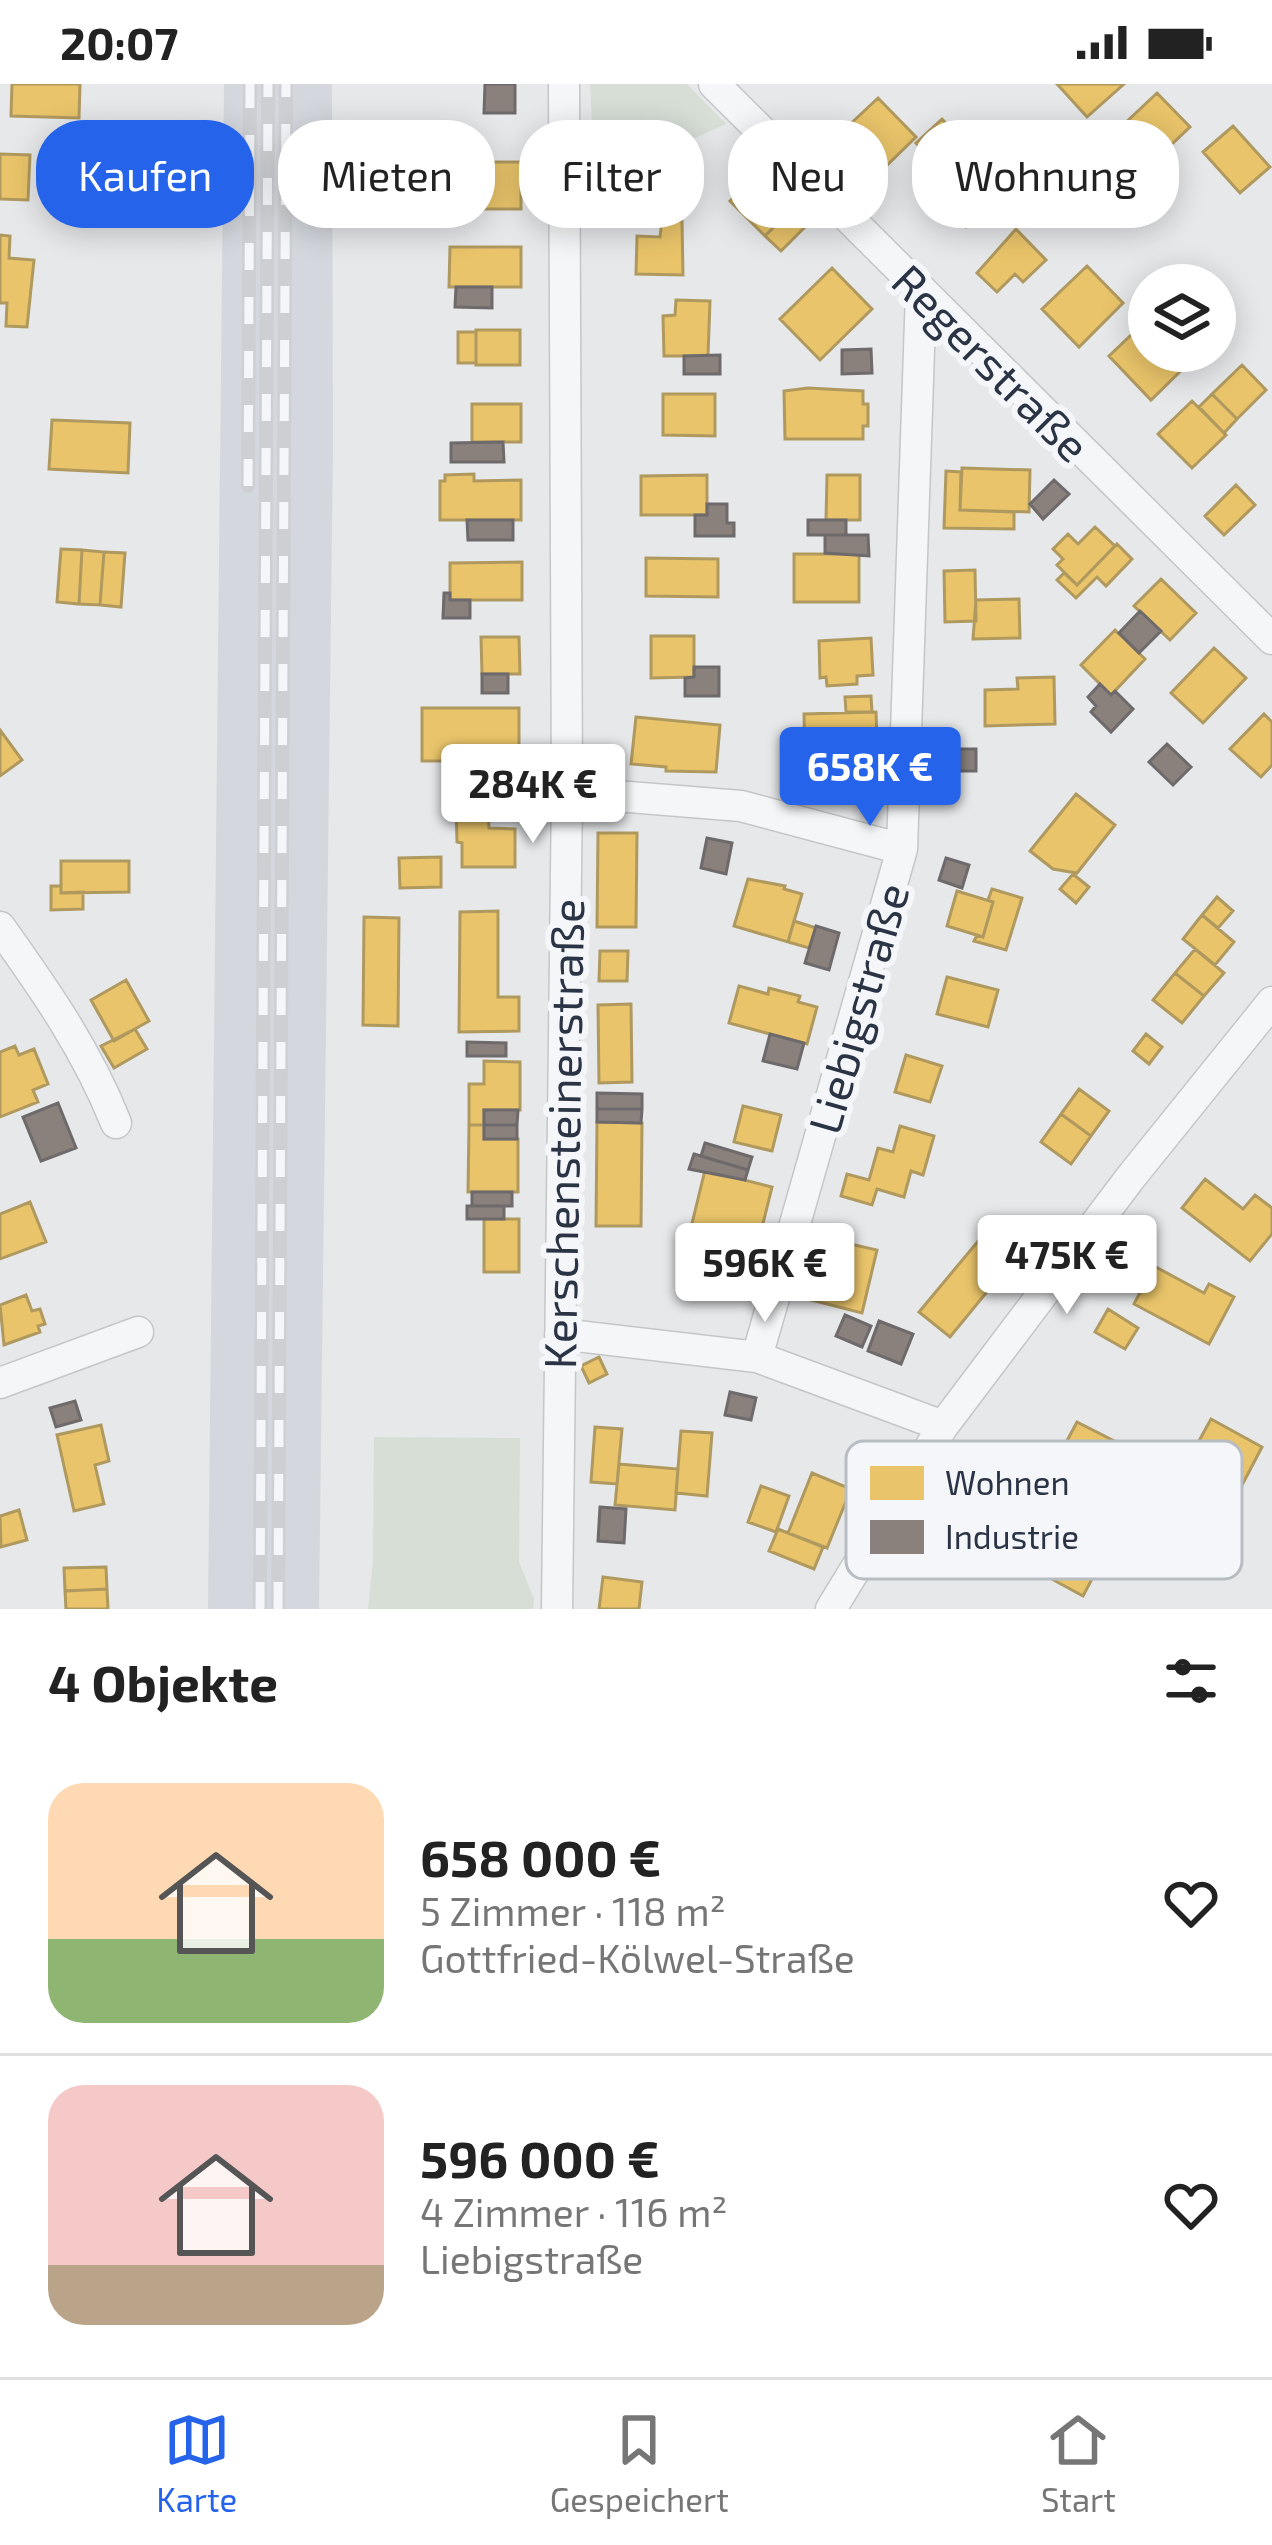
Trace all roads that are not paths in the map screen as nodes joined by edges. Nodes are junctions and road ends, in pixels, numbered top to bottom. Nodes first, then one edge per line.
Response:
1 (564, 84) edge
2 (714, 84) edge
3 (921, 292) junction
4 (1272, 640) edge
5 (567, 792) junction
6 (902, 849) junction
7 (0, 927) edge
8 (1272, 1002) edge
9 (116, 1123) dead end
10 (138, 1332) dead end
11 (560, 1334) junction
12 (757, 1357) junction
13 (0, 1383) edge
14 (943, 1426) junction
15 (934, 1441) edge
16 (850, 1579) edge
17 (557, 1609) edge
18 (832, 1609) edge

1 - 5 street, Kerschensteinerstraße
2 - 3 street, Regerstraße
3 - 4 street, Regerstraße
3 - 6 street, Liebigstraße
5 - 6 street
5 - 11 street, Kerschensteinerstraße
6 - 12 street, Liebigstraße
7 - 9 street
8 - 14 street
10 - 13 street
11 - 12 street
11 - 17 street, Kerschensteinerstraße
12 - 14 street
14 - 15 street
16 - 18 street

